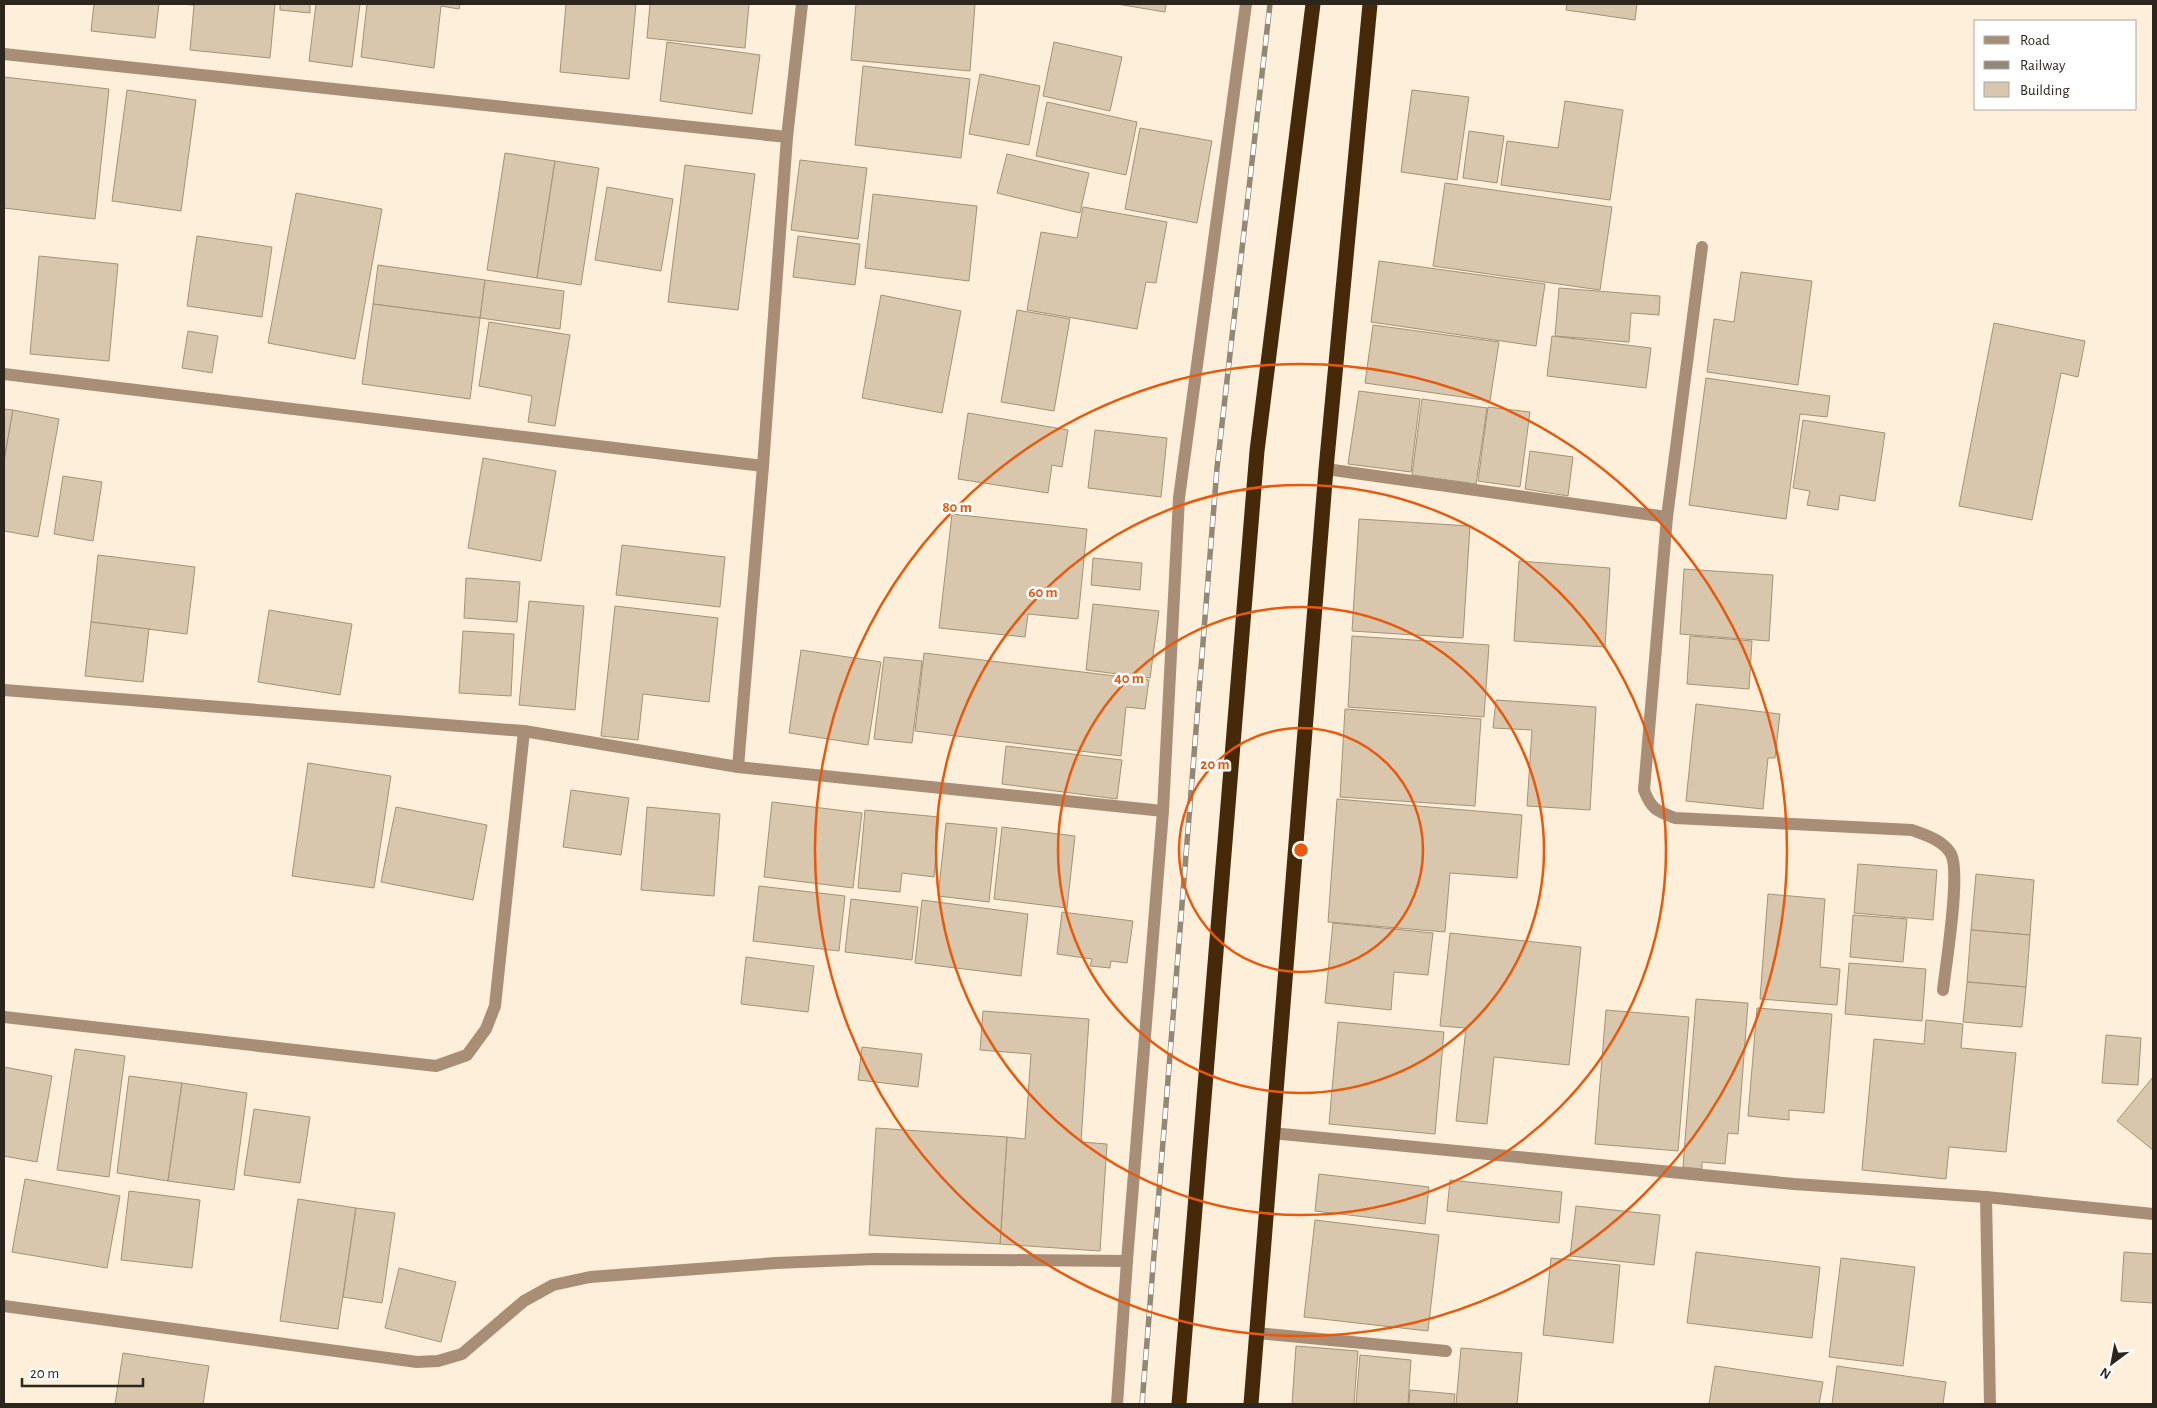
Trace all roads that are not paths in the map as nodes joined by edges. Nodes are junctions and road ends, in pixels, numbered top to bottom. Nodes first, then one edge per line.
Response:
1 (802, 4) edge
2 (1246, 4) edge
3 (1314, 4) edge
4 (1370, 4) edge
5 (4, 54) edge
6 (787, 137) junction
7 (1702, 247) dead end
8 (4, 374) edge
9 (763, 466) junction
10 (1326, 469) junction
11 (1667, 517) junction
12 (4, 690) edge
13 (524, 731) junction
14 (738, 767) junction
15 (1163, 811) junction
16 (1943, 990) dead end
17 (4, 1017) edge
18 (1272, 1133) junction
19 (1986, 1197) junction
20 (2153, 1214) edge
21 (1127, 1261) junction
22 (4, 1306) edge
23 (1257, 1333) junction
24 (1446, 1351) dead end
25 (1117, 1404) edge
26 (1179, 1404) edge
27 (1251, 1404) edge
28 (1990, 1404) edge

1 - 6 street
2 - 15 street
3 - 26 highway
4 - 10 highway
5 - 6 street
6 - 9 street
7 - 11 street
8 - 9 street
9 - 14 street
10 - 11 street
10 - 18 highway
11 - 16 street
12 - 13 street
13 - 14 street
13 - 17 street
14 - 15 street
15 - 21 street
18 - 19 street
18 - 23 highway
19 - 20 street
19 - 28 street
21 - 22 street
21 - 25 street
23 - 24 street
23 - 27 highway

